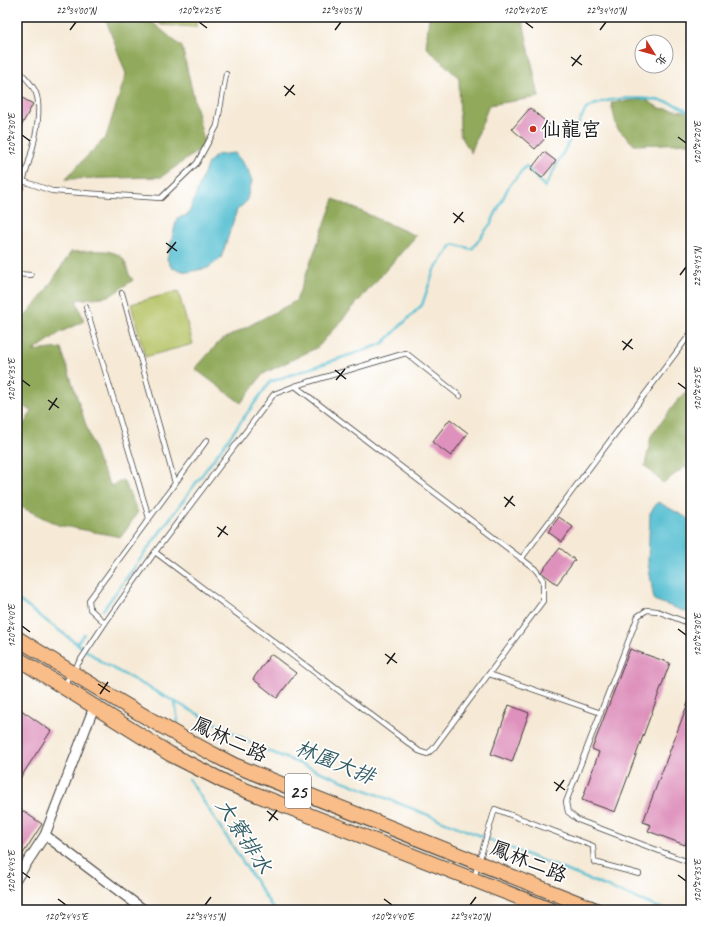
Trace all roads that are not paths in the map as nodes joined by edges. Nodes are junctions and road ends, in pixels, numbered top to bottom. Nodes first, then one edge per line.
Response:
1 (17, 69) edge
2 (226, 74) dead end
3 (24, 180) junction
4 (17, 198) edge
5 (17, 274) edge
6 (31, 275) dead end
7 (122, 293) dead end
8 (86, 307) dead end
9 (691, 333) edge
10 (295, 386) junction
11 (460, 396) dead end
12 (207, 440) dead end
13 (175, 483) junction
14 (149, 518) junction
15 (155, 552) junction
16 (521, 559) junction
17 (105, 623) junction
18 (691, 624) edge
19 (17, 638) edge
20 (17, 658) edge
21 (74, 670) junction
22 (489, 674) junction
23 (63, 687) junction
24 (94, 707) junction
25 (601, 713) junction
26 (45, 834) junction
27 (480, 857) junction
28 (691, 863) edge
29 (639, 874) dead end
30 (17, 878) edge
31 (474, 880) junction
32 (144, 910) edge
33 (551, 910) edge
34 (596, 910) edge

1 - 3 lane
2 - 3 lane
3 - 4 lane
5 - 6 lane
7 - 13 lane
8 - 14 lane
9 - 16 lane
10 - 11 lane
10 - 15 lane
10 - 16 lane
12 - 13 lane
13 - 14 lane
14 - 17 lane
15 - 17 lane
15 - 22 lane
16 - 22 lane
17 - 21 lane
18 - 25 lane
19 - 21 main road, 鳳林二路 / 25
20 - 23 main road, 鳳林二路 / 25
21 - 23 lane
21 - 27 main road, 鳳林二路 / 25
22 - 25 lane
23 - 24 main road, 鳳林二路 / 25
24 - 26 street
24 - 31 main road, 鳳林二路 / 25
25 - 28 lane
26 - 30 street
26 - 32 street
27 - 29 lane
27 - 31 lane
27 - 34 main road, 鳳林二路 / 25
31 - 33 main road, 鳳林二路 / 25

